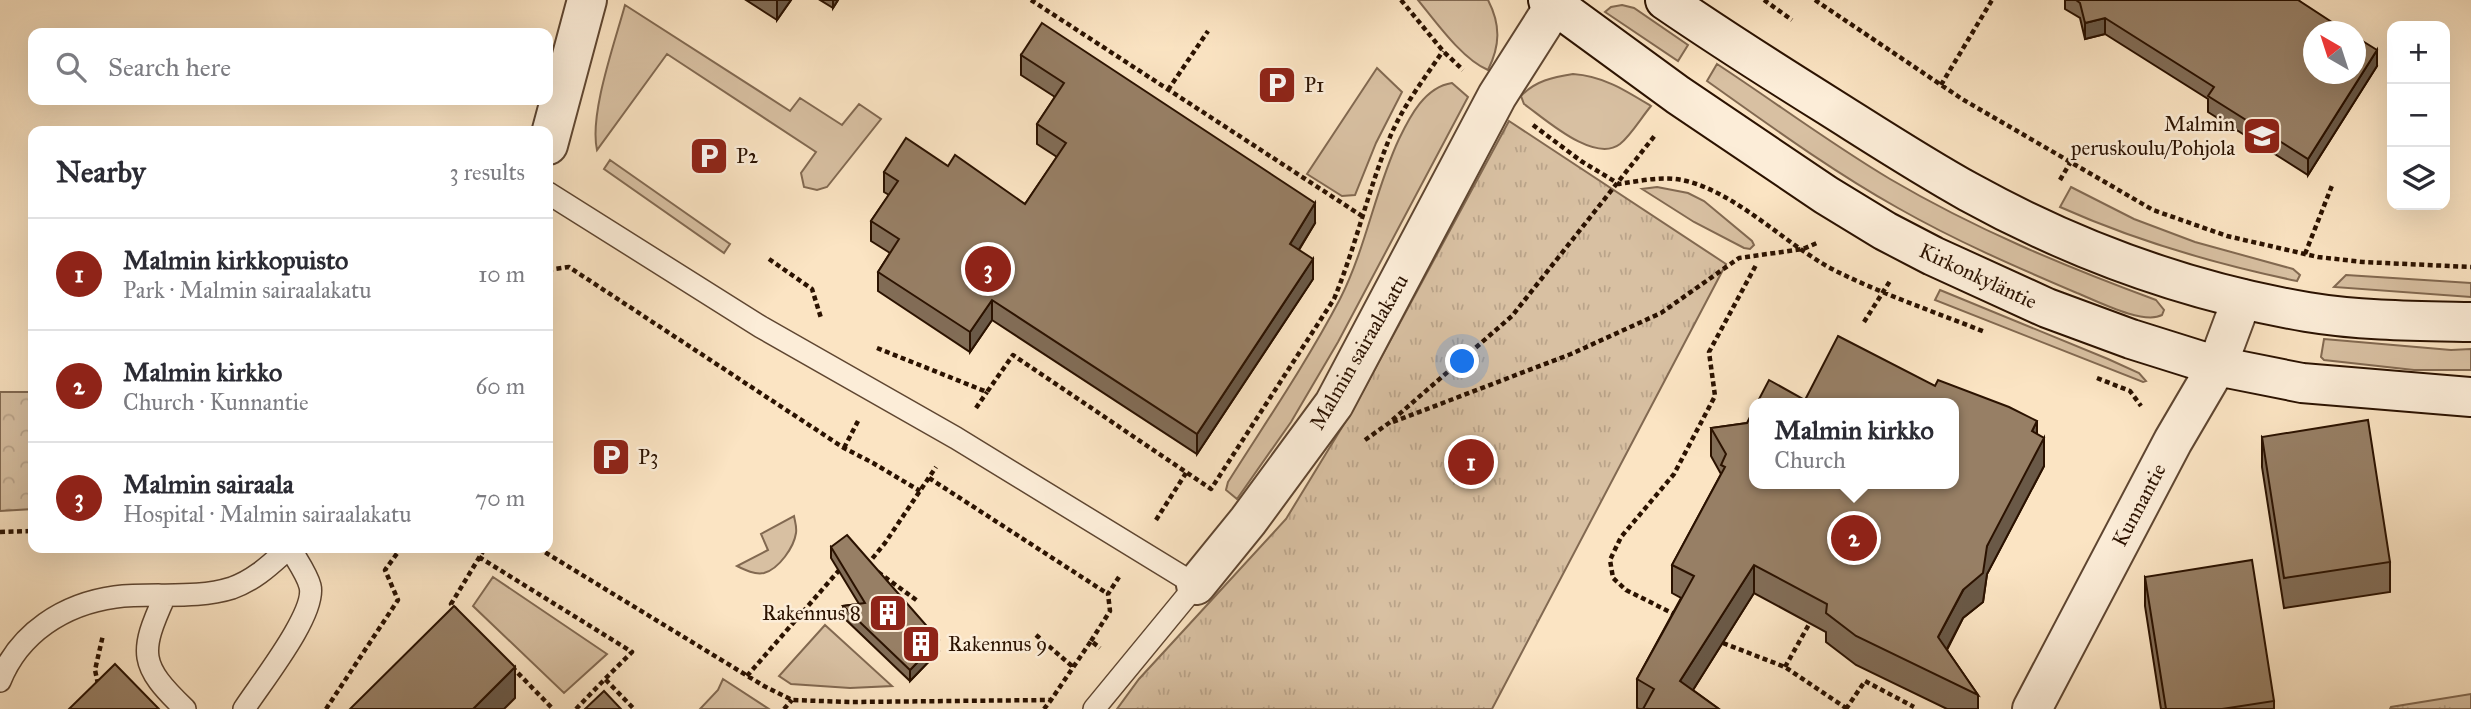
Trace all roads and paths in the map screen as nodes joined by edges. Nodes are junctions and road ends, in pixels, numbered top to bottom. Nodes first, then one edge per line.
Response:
1 (587, 0) edge
2 (1031, 0) edge
3 (1665, 0) edge
4 (1764, 0) edge
5 (1815, 0) edge
6 (1992, 0) edge
7 (1553, 2) edge
8 (1792, 20) dead end
9 (1208, 31) dead end
10 (1443, 51) dead end
11 (1941, 85) junction
12 (1168, 90) junction
13 (553, 126) edge
14 (2070, 163) junction
15 (2060, 180) dead end
16 (2333, 183) dead end
17 (1619, 184) dead end
18 (553, 195) edge
19 (1362, 216) junction
20 (1829, 237) dead end
21 (2305, 254) junction
22 (769, 259) dead end
23 (1756, 265) dead end
24 (2471, 267) edge
25 (553, 269) edge
26 (1895, 273) dead end
27 (2242, 299) junction
28 (823, 321) dead end
29 (1864, 322) dead end
30 (2471, 322) edge
31 (873, 346) dead end
32 (2217, 366) junction
33 (987, 392) junction
34 (2471, 397) edge
35 (1389, 423) junction
36 (956, 438) junction
37 (1358, 445) dead end
38 (929, 478) junction
39 (920, 491) junction
40 (28, 531) edge
41 (0, 532) edge
42 (283, 553) edge
43 (292, 553) edge
44 (398, 553) edge
45 (482, 553) edge
46 (546, 553) edge
47 (479, 557) junction
48 (848, 561) edge
49 (858, 563) edge
50 (869, 565) junction
51 (1196, 585) junction
52 (1108, 594) dead end
53 (165, 596) junction
54 (919, 602) dead end
55 (460, 614) edge
56 (1815, 615) edge
57 (1680, 618) edge
58 (1036, 635) dead end
59 (1723, 643) edge
60 (506, 661) edge
61 (1073, 667) junction
62 (1128, 667) junction
63 (1785, 667) junction
64 (747, 676) junction
65 (604, 679) junction
66 (0, 681) edge
67 (792, 699) junction
68 (1051, 700) junction
69 (1914, 707) dead end
70 (185, 709) edge
71 (244, 709) edge
72 (326, 709) edge
73 (553, 709) edge
74 (576, 709) edge
75 (635, 709) edge
76 (784, 709) edge
77 (1044, 709) edge
78 (1094, 709) edge
79 (1846, 709) edge
80 (2032, 709) edge

1 - 13 main road
2 - 12 path
3 - 27 main road
4 - 8 path
5 - 11 path
6 - 11 path
7 - 32 main road, Kirkonkyläntie
7 - 51 main road, Malmin sairaalakatu
9 - 12 path
10 - 19 path
11 - 14 path
12 - 19 path
14 - 15 path
14 - 21 path
16 - 21 path
17 - 35 path
18 - 36 lane
19 - 33 path
20 - 35 path
21 - 24 path
22 - 28 path
23 - 57 path
25 - 39 path
26 - 29 path
27 - 30 main road
27 - 32 main road, Kunnantie
31 - 33 path
32 - 34 main road, Kirkonkyläntie
32 - 80 main road, Kunnantie
33 - 36 path
35 - 37 path
36 - 38 path
36 - 51 lane
38 - 39 path
38 - 52 path
39 - 50 path
40 - 41 path
42 - 53 lane
43 - 71 lane
44 - 72 path
45 - 47 path
46 - 64 path
47 - 55 path
47 - 65 path
48 - 64 path
49 - 50 path
50 - 54 path
51 - 62 lane, Malmin sairaalakatu
53 - 66 lane
53 - 70 lane
56 - 63 path
58 - 61 path
59 - 63 path
60 - 73 path
61 - 62 path
61 - 68 path
62 - 78 lane, Malmin sairaalakatu
63 - 79 path
64 - 67 path
65 - 74 path
65 - 75 path
67 - 68 path
67 - 76 path
68 - 77 path
69 - 79 path

